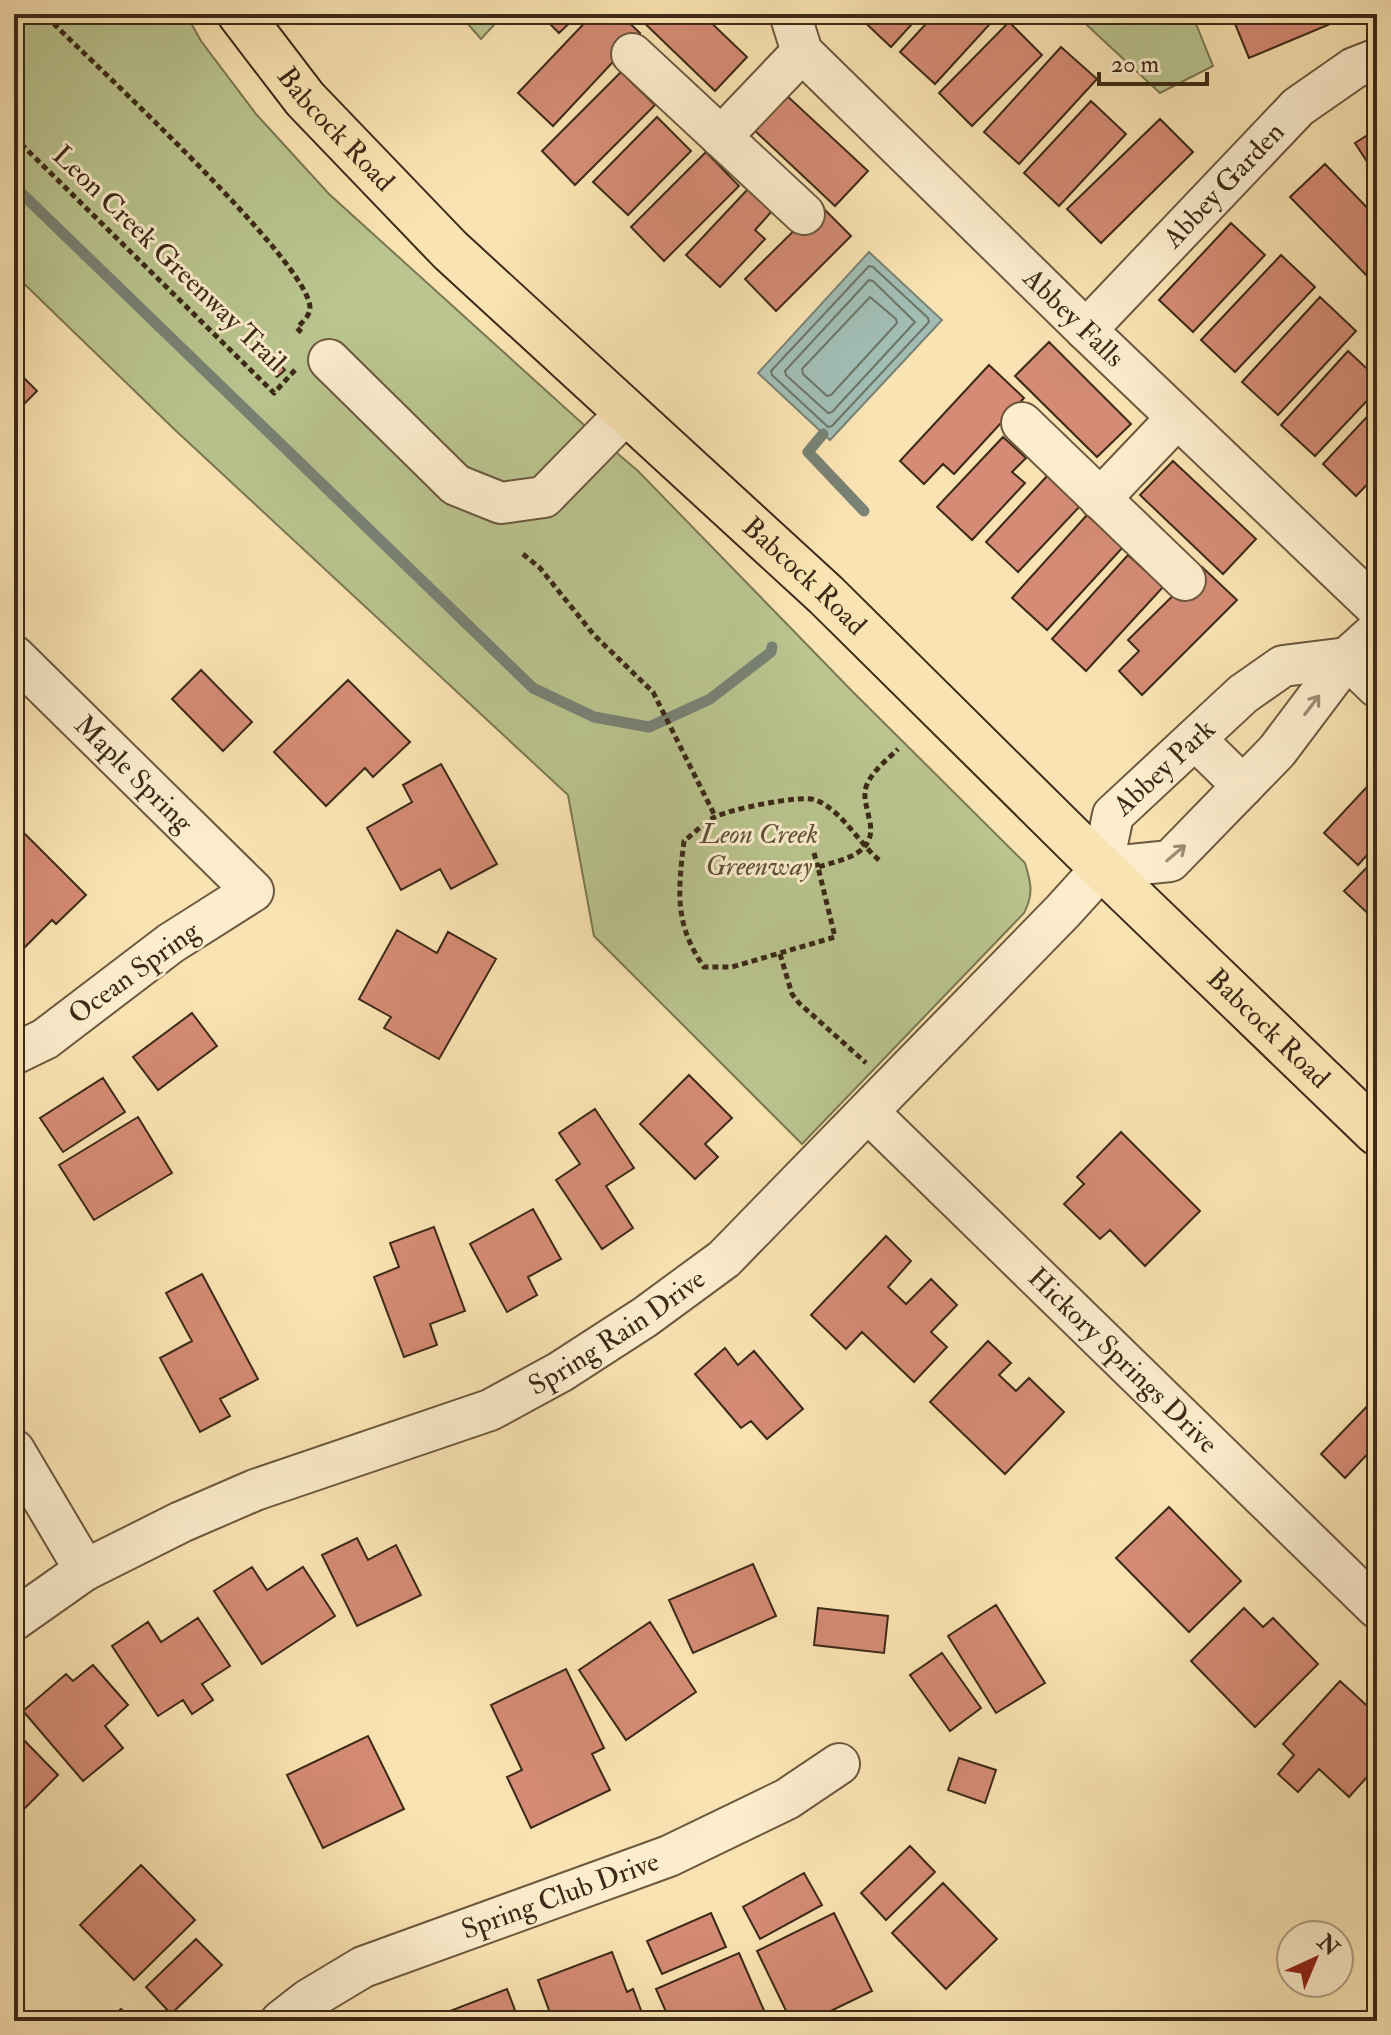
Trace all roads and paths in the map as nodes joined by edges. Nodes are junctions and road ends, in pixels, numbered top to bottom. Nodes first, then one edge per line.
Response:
1 (36, 14) edge
2 (240, 14) edge
3 (790, 14) edge
4 (802, 52) junction
5 (632, 54) dead end
6 (1377, 59) edge
7 (14, 137) edge
8 (721, 137) junction
9 (804, 214) dead end
10 (1086, 330) junction
11 (323, 354) junction
12 (627, 412) junction
13 (1177, 418) junction
14 (1022, 423) dead end
15 (1100, 499) junction
16 (523, 554) dead end
17 (1185, 580) dead end
18 (1377, 608) edge
19 (1377, 631) edge
20 (14, 656) edge
21 (1347, 658) junction
22 (1377, 687) edge
23 (1195, 739) junction
24 (898, 749) dead end
25 (1243, 786) junction
26 (715, 816) junction
27 (865, 848) junction
28 (814, 853) dead end
29 (879, 860) dead end
30 (818, 867) junction
31 (1102, 868) junction
32 (253, 891) joint
33 (780, 954) junction
34 (14, 1054) edge
35 (870, 1066) dead end
36 (868, 1112) junction
37 (1377, 1133) edge
38 (14, 1450) edge
39 (85, 1570) junction
40 (1377, 1608) edge
41 (14, 1620) edge
42 (839, 1764) dead end
43 (281, 2021) edge

1 - 11 path
2 - 12 main road, Babcock Road
3 - 4 street, Abbey Falls
4 - 8 street
4 - 10 street, Abbey Falls
5 - 8 street
6 - 10 street, Abbey Garden
7 - 11 path, Leon Creek Greenway Trail
8 - 9 street
10 - 13 street, Abbey Falls
11 - 12 street
12 - 31 main road, Babcock Road
13 - 15 street
13 - 18 street, Abbey Falls
14 - 15 street
15 - 17 street
16 - 26 path
19 - 21 street, Abbey Park
20 - 32 street, Maple Spring
21 - 22 street
21 - 23 street, Abbey Park
25 -> 21 street, Abbey Park
23 - 25 street
23 - 31 street, Abbey Park
24 - 27 path
31 -> 25 street, Abbey Park
26 - 27 path
26 - 33 path
27 - 29 path
27 - 30 path
28 - 30 path
30 - 33 path
31 - 36 street, Spring Rain Drive
31 - 37 main road, Babcock Road
32 - 34 street, Ocean Spring
33 - 35 path
36 - 39 street, Spring Rain Drive
36 - 40 street, Hickory Springs Drive
38 - 39 street
39 - 41 street, Spring Rain Drive
42 - 43 street, Spring Club Drive

